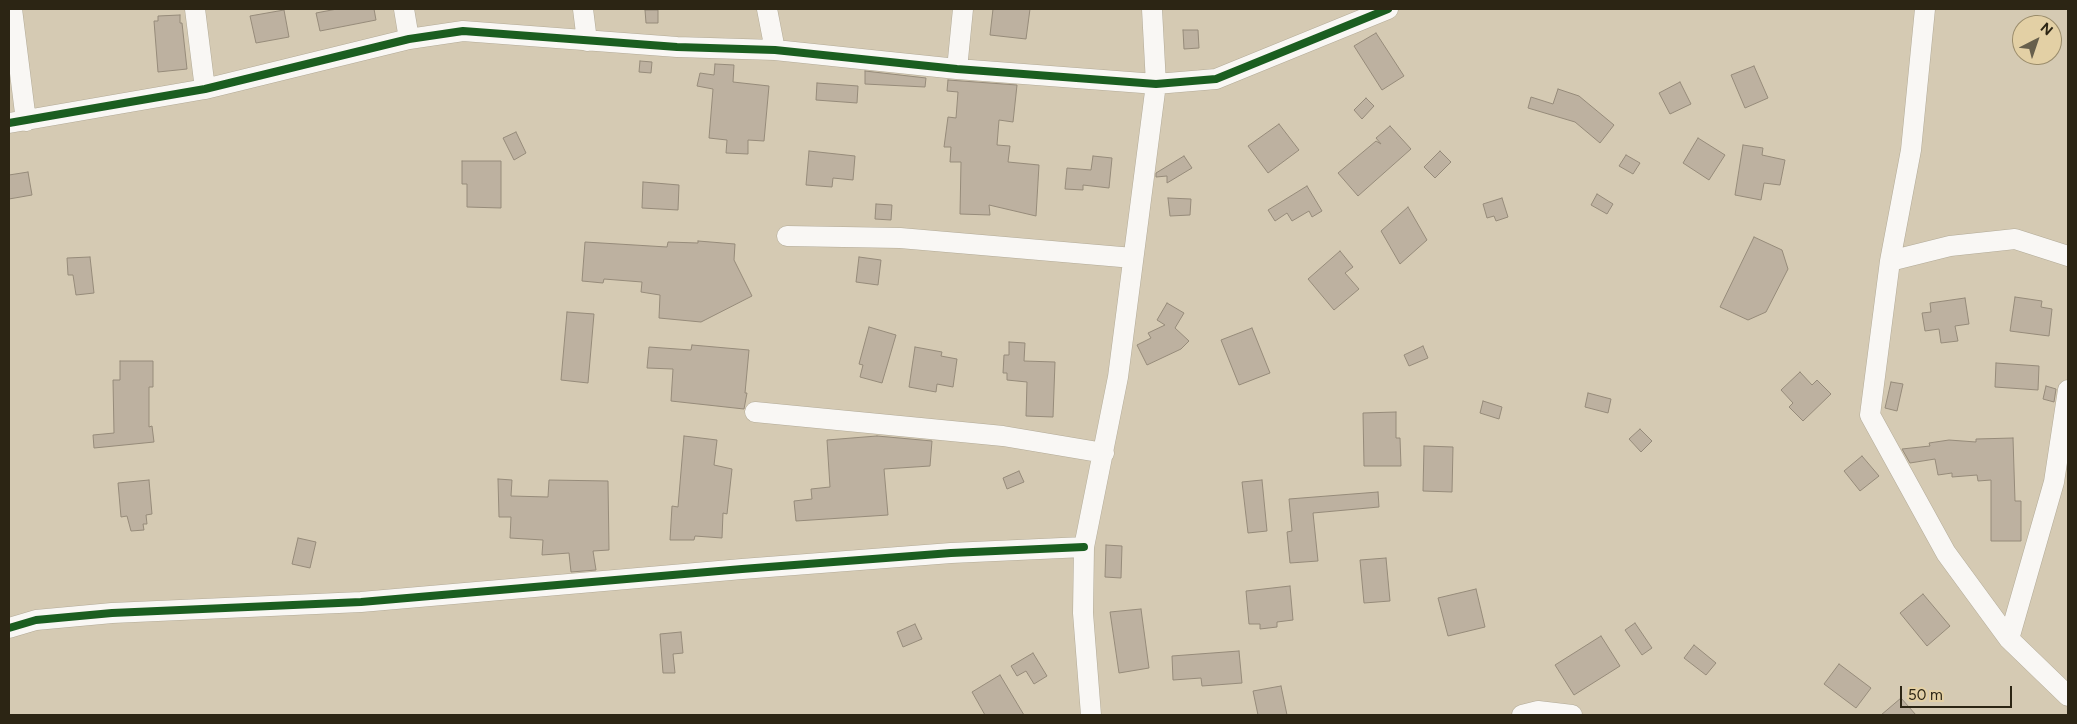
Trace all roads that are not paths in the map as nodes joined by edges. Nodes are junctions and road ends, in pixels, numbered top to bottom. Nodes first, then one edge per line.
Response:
1 (12, 9) edge
2 (195, 9) edge
3 (404, 9) edge
4 (583, 9) edge
5 (767, 9) edge
6 (775, 9) edge
7 (963, 9) edge
8 (1152, 9) edge
9 (1388, 9) edge
10 (1925, 9) edge
11 (409, 39) junction
12 (588, 41) junction
13 (773, 43) junction
14 (957, 69) junction
15 (1156, 84) junction
16 (205, 89) junction
17 (18, 122) edge
18 (787, 236) dead end
19 (2068, 256) edge
20 (1132, 258) junction
21 (1890, 261) junction
22 (2068, 390) edge
23 (754, 412) dead end
24 (1104, 453) junction
25 (1084, 547) junction
26 (9, 628) edge
27 (2009, 640) junction
28 (2068, 696) edge
29 (1091, 715) edge
30 (1522, 715) edge
31 (1572, 715) edge

1 - 17 street
2 - 16 street
3 - 11 street
4 - 12 street
5 - 13 street
6 - 13 street
7 - 14 street
8 - 15 street
9 - 15 street
10 - 21 street
11 - 12 street
11 - 16 street
12 - 13 street
13 - 14 street
14 - 15 street
15 - 20 street
16 - 17 street
18 - 20 street
19 - 21 street
20 - 24 street
21 - 27 street
22 - 27 street
23 - 24 street
24 - 25 street
25 - 26 street
25 - 29 street
27 - 28 street
30 - 31 street

